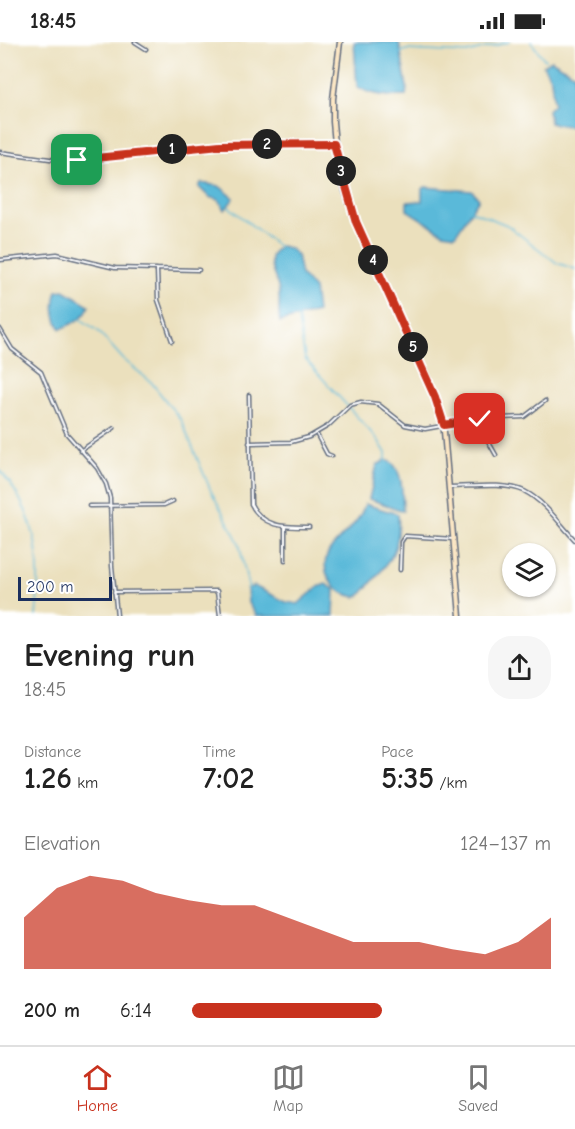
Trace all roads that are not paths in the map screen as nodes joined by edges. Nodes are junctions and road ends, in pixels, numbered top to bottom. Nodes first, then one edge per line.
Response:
1 (135, 42) edge
2 (340, 42) edge
3 (146, 49) dead end
4 (334, 144) junction
5 (0, 152) edge
6 (0, 260) edge
7 (157, 269) junction
8 (199, 270) dead end
9 (0, 329) edge
10 (172, 341) dead end
11 (249, 395) dead end
12 (480, 401) dead end
13 (545, 401) dead end
14 (480, 419) junction
15 (444, 425) junction
16 (114, 428) dead end
17 (316, 434) junction
18 (249, 442) junction
19 (80, 451) junction
20 (496, 455) dead end
21 (332, 456) dead end
22 (450, 487) junction
23 (173, 501) dead end
24 (89, 506) dead end
25 (111, 506) junction
26 (309, 526) dead end
27 (285, 527) junction
28 (454, 539) junction
29 (575, 540) edge
30 (285, 560) dead end
31 (400, 570) dead end
32 (114, 592) junction
33 (117, 616) edge
34 (220, 616) edge
35 (460, 616) edge

1 - 3 street
2 - 4 street
4 - 5 street
4 - 15 street
6 - 7 street
7 - 8 street
7 - 10 street
9 - 19 street
11 - 18 street
12 - 14 street
13 - 14 street
14 - 15 street
14 - 20 street
15 - 17 street
15 - 22 street
16 - 19 street
17 - 18 street
17 - 21 street
18 - 27 street
19 - 25 street
22 - 28 street
22 - 29 street
23 - 25 street
24 - 25 street
25 - 32 street
26 - 27 street
27 - 30 street
28 - 31 street
28 - 35 street
32 - 33 street
32 - 34 street

